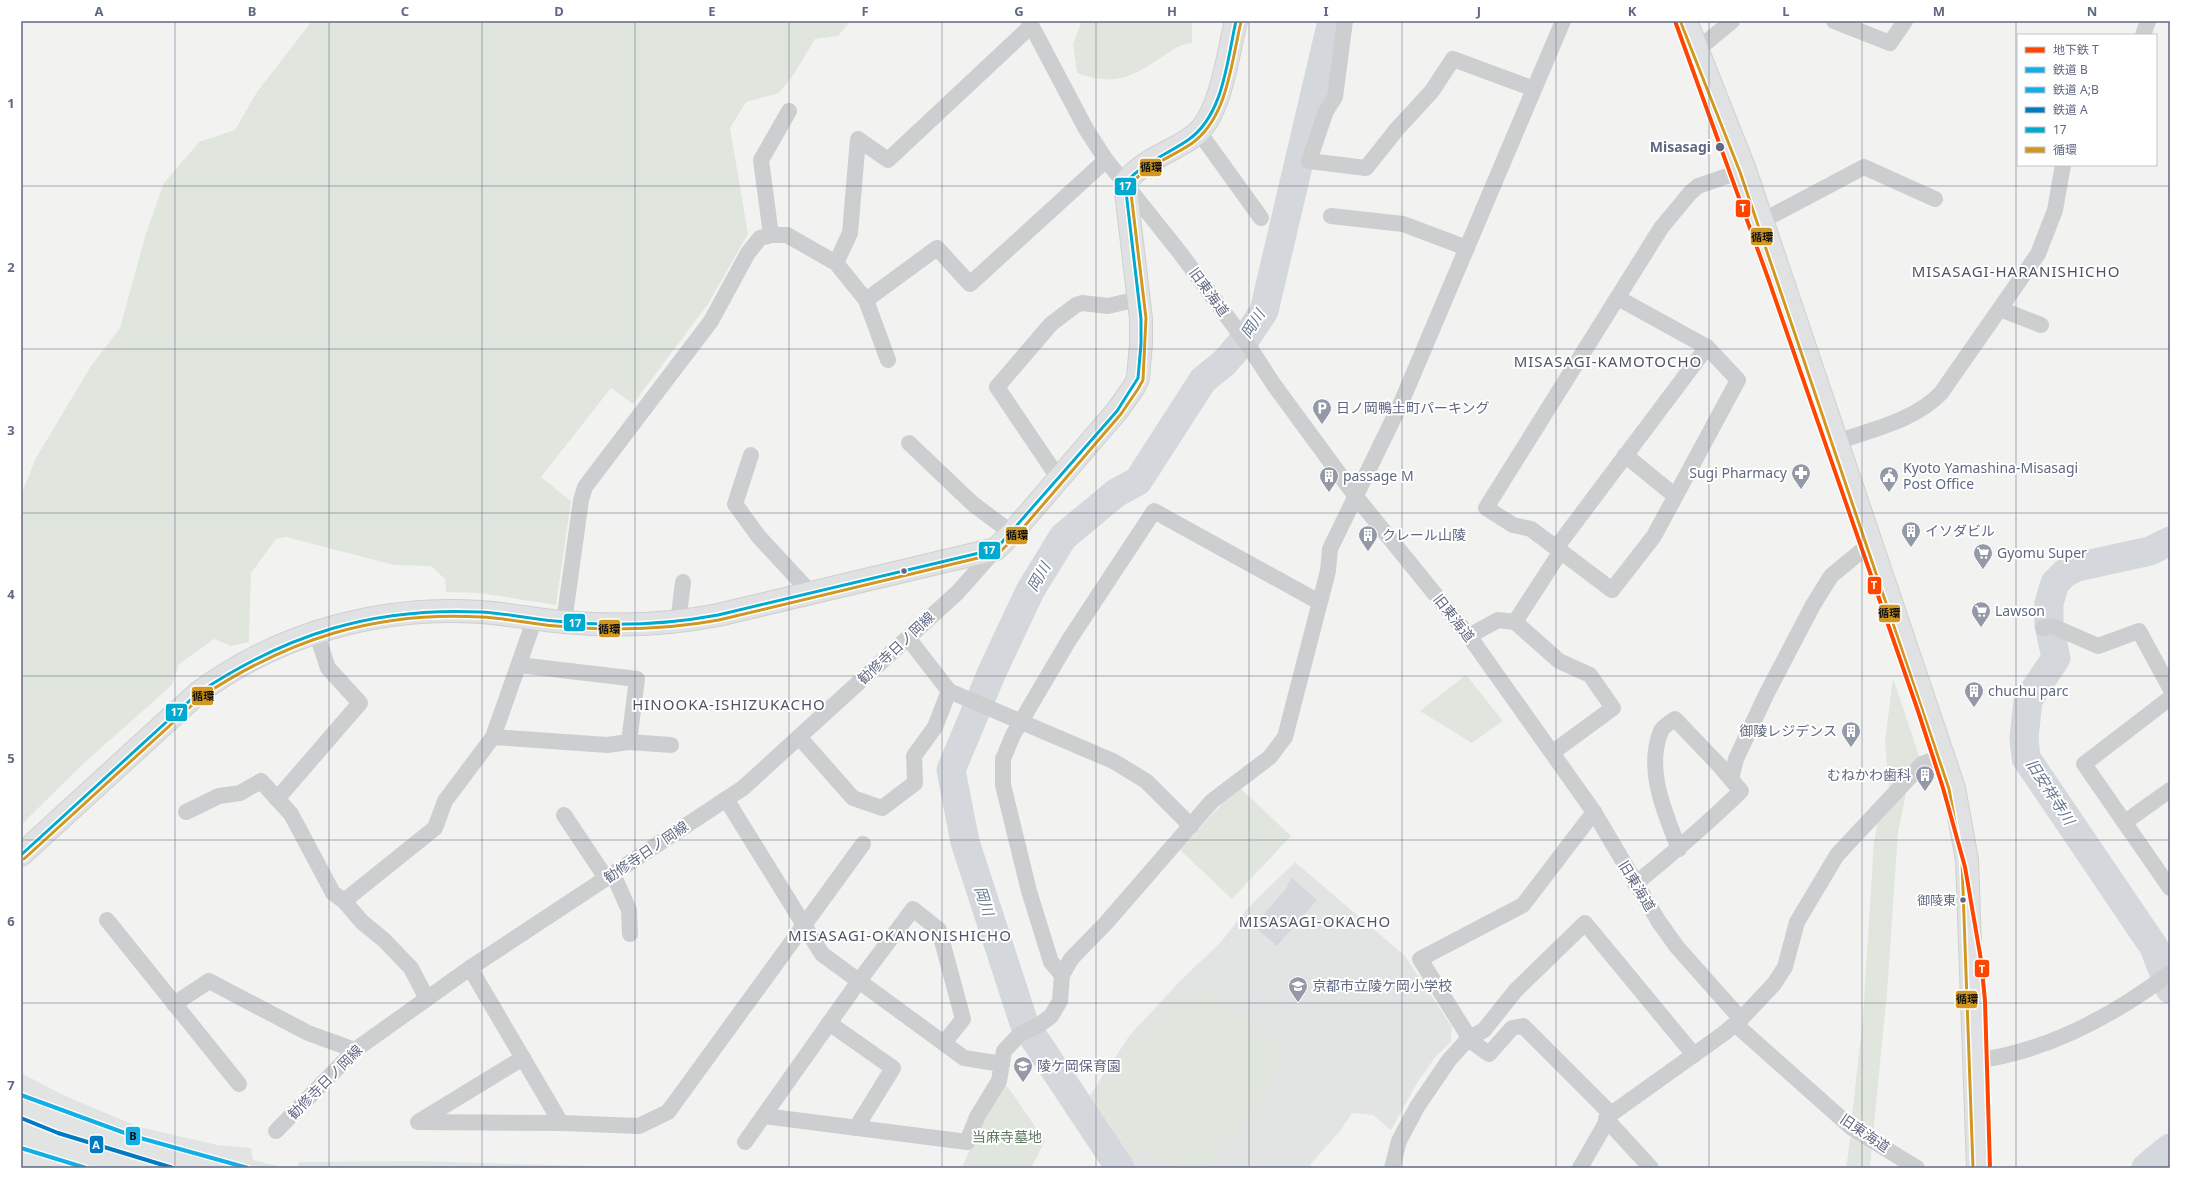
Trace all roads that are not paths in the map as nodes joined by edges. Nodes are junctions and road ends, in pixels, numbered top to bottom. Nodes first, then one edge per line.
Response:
1 (1236, 21) edge
2 (1345, 21) edge
3 (1563, 21) edge
4 (1686, 21) edge
5 (1732, 21) edge
6 (1834, 21) edge
7 (1905, 21) edge
8 (2148, 21) edge
9 (1030, 24) edge
10 (2143, 34) edge
11 (1697, 50) junction
12 (1534, 90) junction
13 (789, 111) dead end
14 (1199, 132) junction
15 (1106, 160) junction
16 (2063, 166) edge
17 (1745, 170) junction
18 (1125, 183) junction
19 (1935, 199) dead end
20 (1331, 216) dead end
21 (1261, 218) dead end
22 (1762, 221) junction
23 (771, 235) junction
24 (1467, 248) junction
25 (836, 263) junction
26 (1618, 298) junction
27 (1138, 299) junction
28 (866, 300) junction
29 (2000, 309) junction
30 (2041, 325) dead end
31 (1707, 347) junction
32 (888, 360) dead end
33 (1837, 442) junction
34 (909, 443) dead end
35 (751, 455) dead end
36 (1625, 455) junction
37 (1059, 479) junction
38 (1674, 495) junction
39 (1357, 498) junction
40 (1012, 533) junction
41 (1871, 543) junction
42 (996, 549) junction
43 (1558, 549) junction
44 (683, 582) dead end
45 (810, 592) junction
46 (1319, 602) junction
47 (535, 618) junction
48 (564, 622) junction
49 (1515, 622) junction
50 (2048, 622) dead end
51 (678, 623) junction
52 (316, 632) junction
53 (1469, 636) junction
54 (908, 638) junction
55 (518, 665) junction
56 (2170, 688) edge
57 (949, 691) junction
58 (2170, 698) edge
59 (1022, 722) junction
60 (493, 737) junction
61 (800, 738) junction
62 (629, 742) junction
63 (671, 745) dead end
64 (1553, 752) junction
65 (1943, 756) junction
66 (1731, 779) junction
67 (2170, 790) edge
68 (277, 798) junction
69 (726, 799) junction
70 (186, 812) dead end
71 (1594, 812) junction
72 (564, 815) dead end
73 (2125, 822) junction
74 (1191, 826) junction
75 (863, 844) dead end
76 (1678, 849) junction
77 (21, 855) edge
78 (610, 876) junction
79 (1635, 884) junction
80 (2170, 888) edge
81 (344, 901) junction
82 (107, 920) dead end
83 (804, 925) junction
84 (630, 934) dead end
85 (470, 968) junction
86 (1062, 975) junction
87 (2166, 976) edge
88 (859, 981) junction
89 (427, 999) junction
90 (174, 1004) junction
91 (1738, 1022) junction
92 (829, 1023) junction
93 (1468, 1039) junction
94 (944, 1043) junction
95 (355, 1050) junction
96 (1694, 1055) junction
97 (523, 1058) junction
98 (1974, 1061) junction
99 (1002, 1064) junction
100 (239, 1084) dead end
101 (764, 1116) junction
102 (1609, 1117) junction
103 (561, 1123) junction
104 (856, 1128) junction
105 (276, 1131) dead end
106 (745, 1142) dead end
107 (1392, 1168) edge
108 (1580, 1168) edge
109 (1651, 1168) edge
110 (1917, 1168) edge
111 (1978, 1168) edge

1 - 14 main road
2 - 12 street
3 - 12 street
4 - 11 main road
5 - 11 street
6 - 7 street
8 - 10 street
9 - 15 street, 旧東海道
9 - 25 street
11 - 17 main road
12 - 24 street
13 - 23 street
14 - 18 main road
14 - 21 street
15 - 18 street, 旧東海道
15 - 28 street
16 - 29 street
17 - 22 main road
17 - 26 street
18 - 27 main road
18 - 39 street, 旧東海道
19 - 22 street
20 - 24 street
22 - 33 main road
23 - 25 street
23 - 48 street
24 - 39 street
25 - 28 street
26 - 31 street
26 - 43 street
27 - 37 main road
27 - 37 street
28 - 32 street
29 - 30 street
29 - 33 street
31 - 36 street
31 - 38 street
33 - 41 main road
34 - 40 street
35 - 45 street
36 - 38 street
36 - 43 street
37 - 40 main road
38 - 43 street
39 - 46 street
39 - 53 street, 旧東海道
40 - 42 main road
41 - 65 main road
41 - 66 street
42 - 45 main road
42 - 54 street, 勧修寺日ノ岡線
43 - 49 street
44 - 51 street
45 - 51 main road
46 - 59 street
46 - 74 street
47 - 48 main road
47 - 52 main road
47 - 55 street
48 - 51 main road
49 - 53 street
49 - 64 street
50 - 56 street
52 - 68 street
52 - 77 main road
53 - 64 street, 旧東海道
54 - 57 street
54 - 61 street, 勧修寺日ノ岡線
55 - 60 street
55 - 62 street
57 - 59 street
57 - 61 street
58 - 73 street
59 - 74 street
59 - 86 street
60 - 62 street
60 - 81 street
61 - 69 street, 勧修寺日ノ岡線
62 - 63 street
64 - 71 street, 旧東海道
65 - 91 street
65 - 98 main road
66 - 76 street
66 - 76 street
67 - 73 street
68 - 70 street
68 - 81 street
69 - 78 street, 勧修寺日ノ岡線
69 - 83 street
71 - 79 street, 旧東海道
71 - 93 street
72 - 78 street
73 - 80 street
74 - 86 street
75 - 83 street
76 - 79 street
78 - 84 street
78 - 85 street, 勧修寺日ノ岡線
79 - 91 street, 旧東海道
81 - 89 street
82 - 90 street
83 - 88 street
83 - 103 street
85 - 89 street, 勧修寺日ノ岡線
85 - 97 street
86 - 99 street
87 - 98 street
88 - 92 street
88 - 94 street
88 - 94 street
89 - 95 street, 勧修寺日ノ岡線
90 - 95 street
90 - 100 street
91 - 96 street
91 - 110 street, 旧東海道
92 - 101 street
92 - 104 street
93 - 96 street
93 - 102 street
93 - 107 street
94 - 99 street
95 - 105 street, 勧修寺日ノ岡線
96 - 102 street
97 - 103 street
97 - 103 street
98 - 111 main road
99 - 104 street
101 - 104 street
101 - 106 street
102 - 108 street
102 - 109 street

